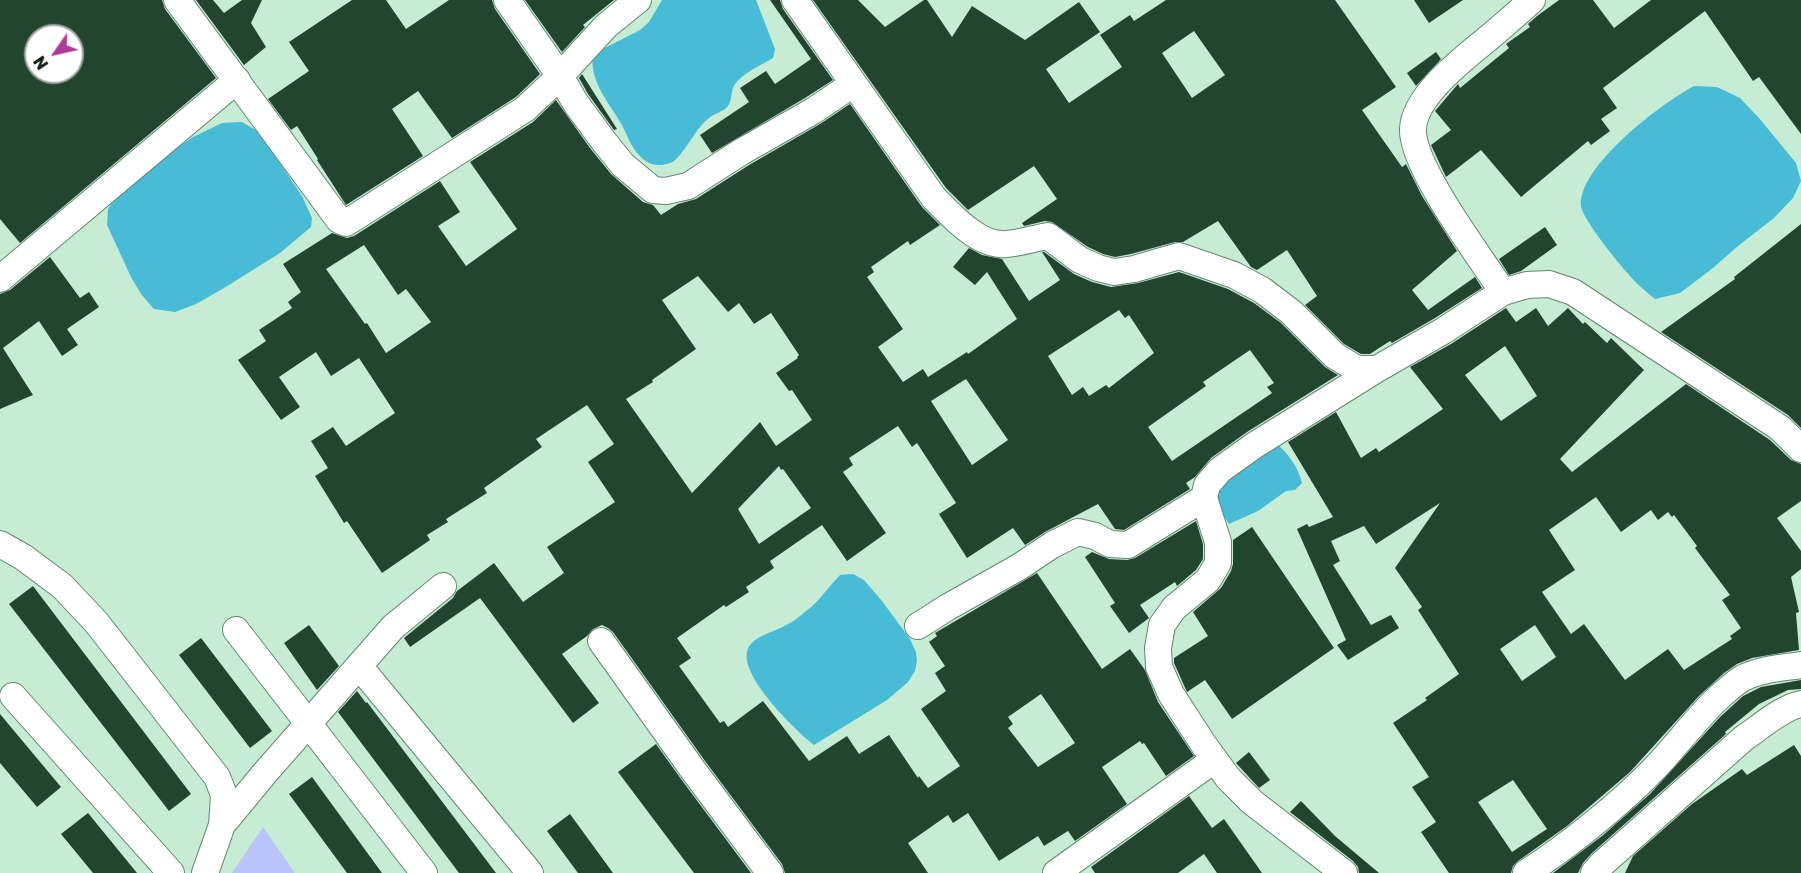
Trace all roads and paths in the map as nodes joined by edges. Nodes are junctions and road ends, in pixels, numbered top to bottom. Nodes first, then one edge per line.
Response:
1 (177, 0) edge
2 (507, 0) edge
3 (638, 0) edge
4 (795, 0) edge
5 (1532, 0) edge
6 (560, 76) junction
7 (237, 80) junction
8 (853, 84) junction
9 (0, 279) edge
10 (1503, 292) junction
11 (1377, 369) junction
12 (1801, 449) edge
13 (1204, 498) junction
14 (0, 544) edge
15 (443, 586) dead end
16 (918, 626) dead end
17 (236, 630) dead end
18 (601, 641) dead end
19 (1801, 665) edge
20 (359, 666) junction
21 (13, 696) dead end
22 (1801, 704) edge
23 (309, 724) junction
24 (1214, 760) junction
25 (222, 825) junction
26 (171, 873) edge
27 (205, 873) edge
28 (424, 873) edge
29 (530, 873) edge
30 (770, 873) edge
31 (1056, 873) edge
32 (1344, 873) edge
33 (1526, 873) edge
34 (1594, 873) edge

1 - 7 street
2 - 6 street
3 - 6 street
4 - 8 street
5 - 10 street
6 - 7 street
6 - 8 street
7 - 9 street
8 - 11 street
10 - 11 street
10 - 12 street
11 - 13 street
13 - 16 street
13 - 24 street
14 - 25 street
15 - 20 street
17 - 23 street
18 - 30 street
19 - 33 street
20 - 23 street
20 - 29 street
21 - 26 street
22 - 34 street
23 - 25 street
23 - 28 street
24 - 31 street
24 - 32 street
25 - 27 street

